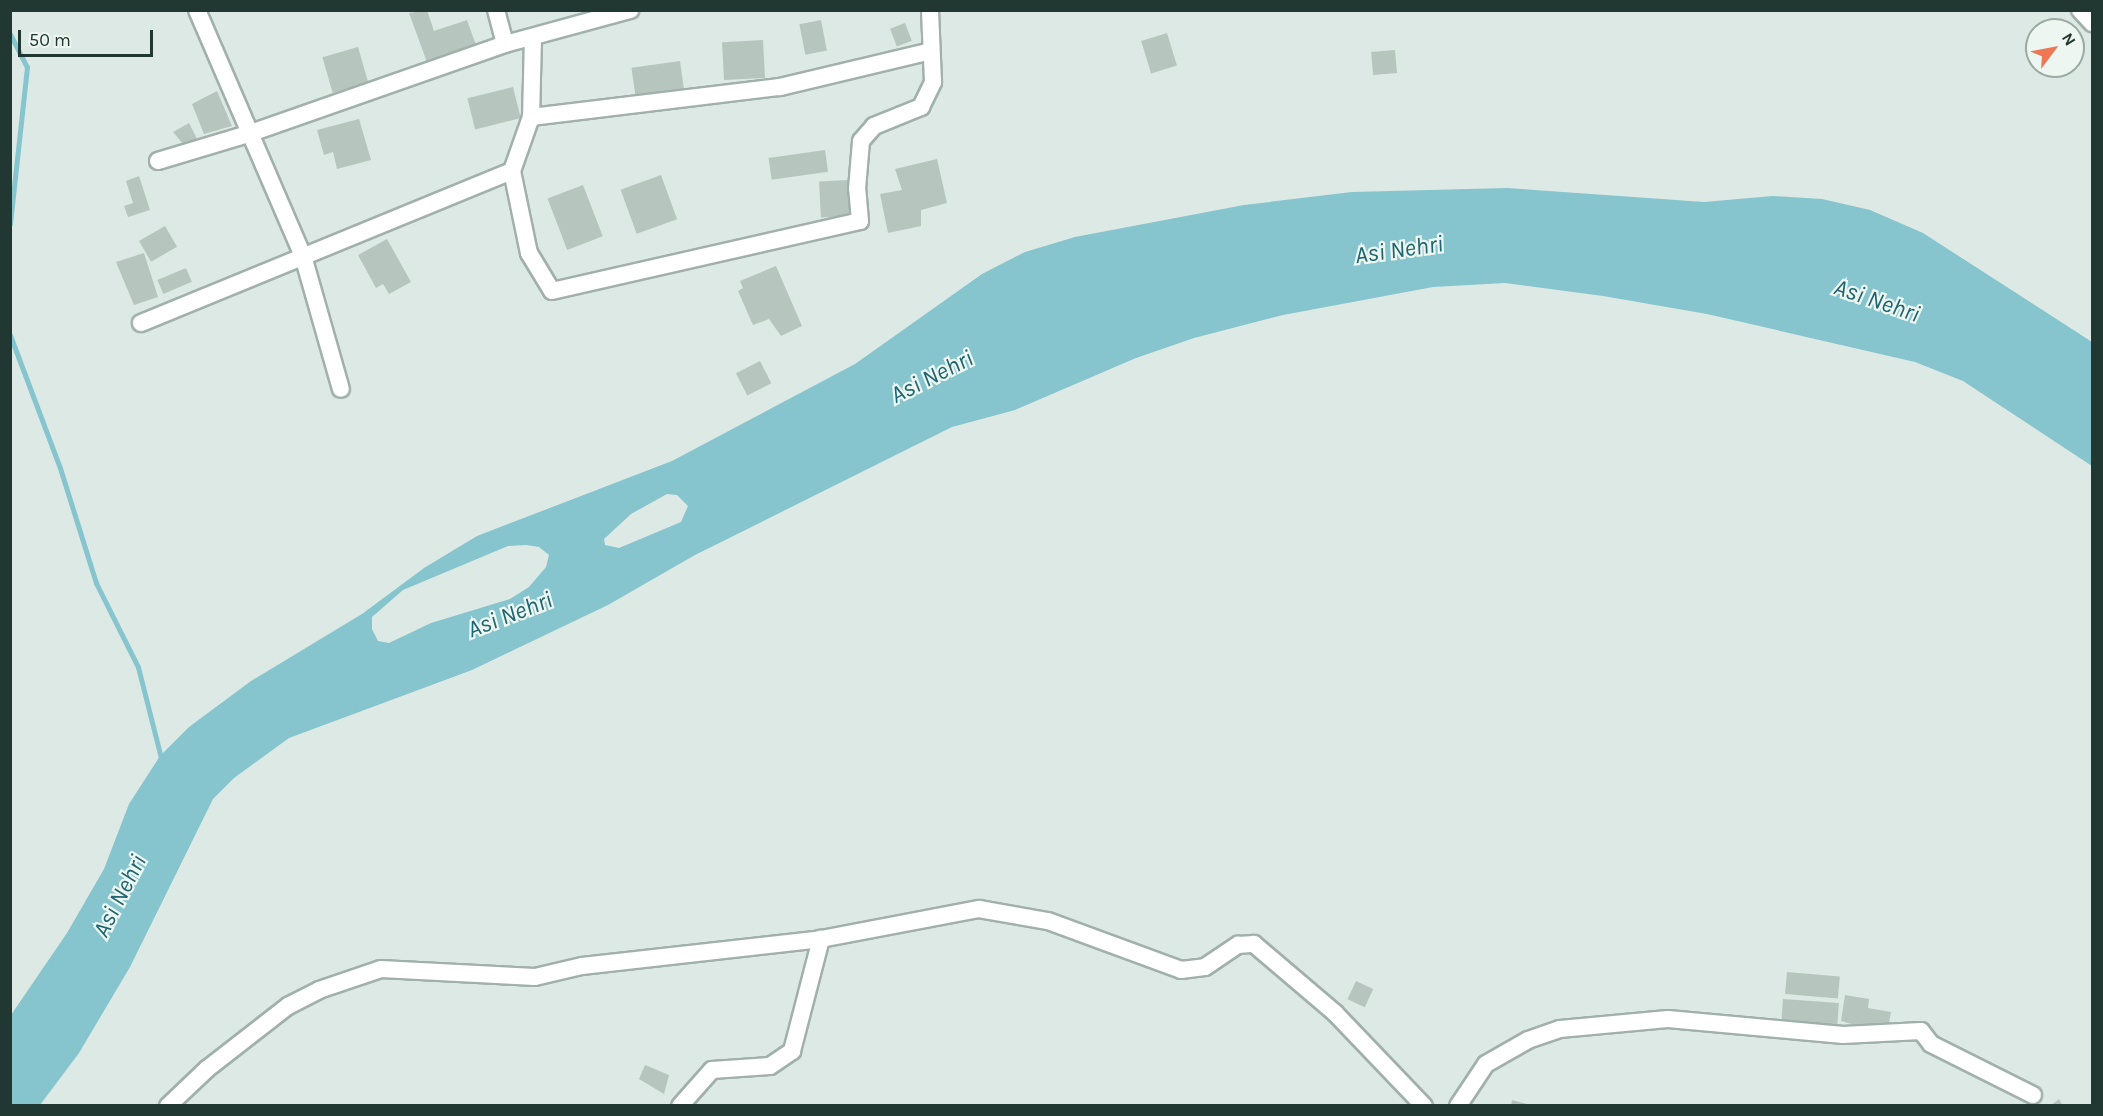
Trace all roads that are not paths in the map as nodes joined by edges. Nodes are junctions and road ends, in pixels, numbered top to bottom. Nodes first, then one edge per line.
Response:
1 (197, 10) edge
2 (496, 10) edge
3 (630, 10) edge
4 (930, 10) edge
5 (2080, 10) edge
6 (2092, 23) edge
7 (533, 37) junction
8 (505, 44) junction
9 (931, 51) junction
10 (531, 117) junction
11 (248, 134) junction
12 (158, 161) dead end
13 (512, 171) junction
14 (303, 256) junction
15 (141, 322) dead end
16 (341, 389) dead end
17 (822, 939) junction
18 (2033, 1095) dead end
19 (168, 1106) edge
20 (680, 1106) edge
21 (1424, 1106) edge
22 (1458, 1106) edge

1 - 11 street
2 - 8 street
3 - 7 street
4 - 9 street
5 - 6 street
7 - 8 street
7 - 10 street
8 - 11 street
9 - 10 street
9 - 13 street
10 - 13 street
11 - 12 street
11 - 14 street
13 - 14 street
14 - 15 street
14 - 16 street
17 - 19 street
17 - 20 street
17 - 21 street
18 - 22 street

